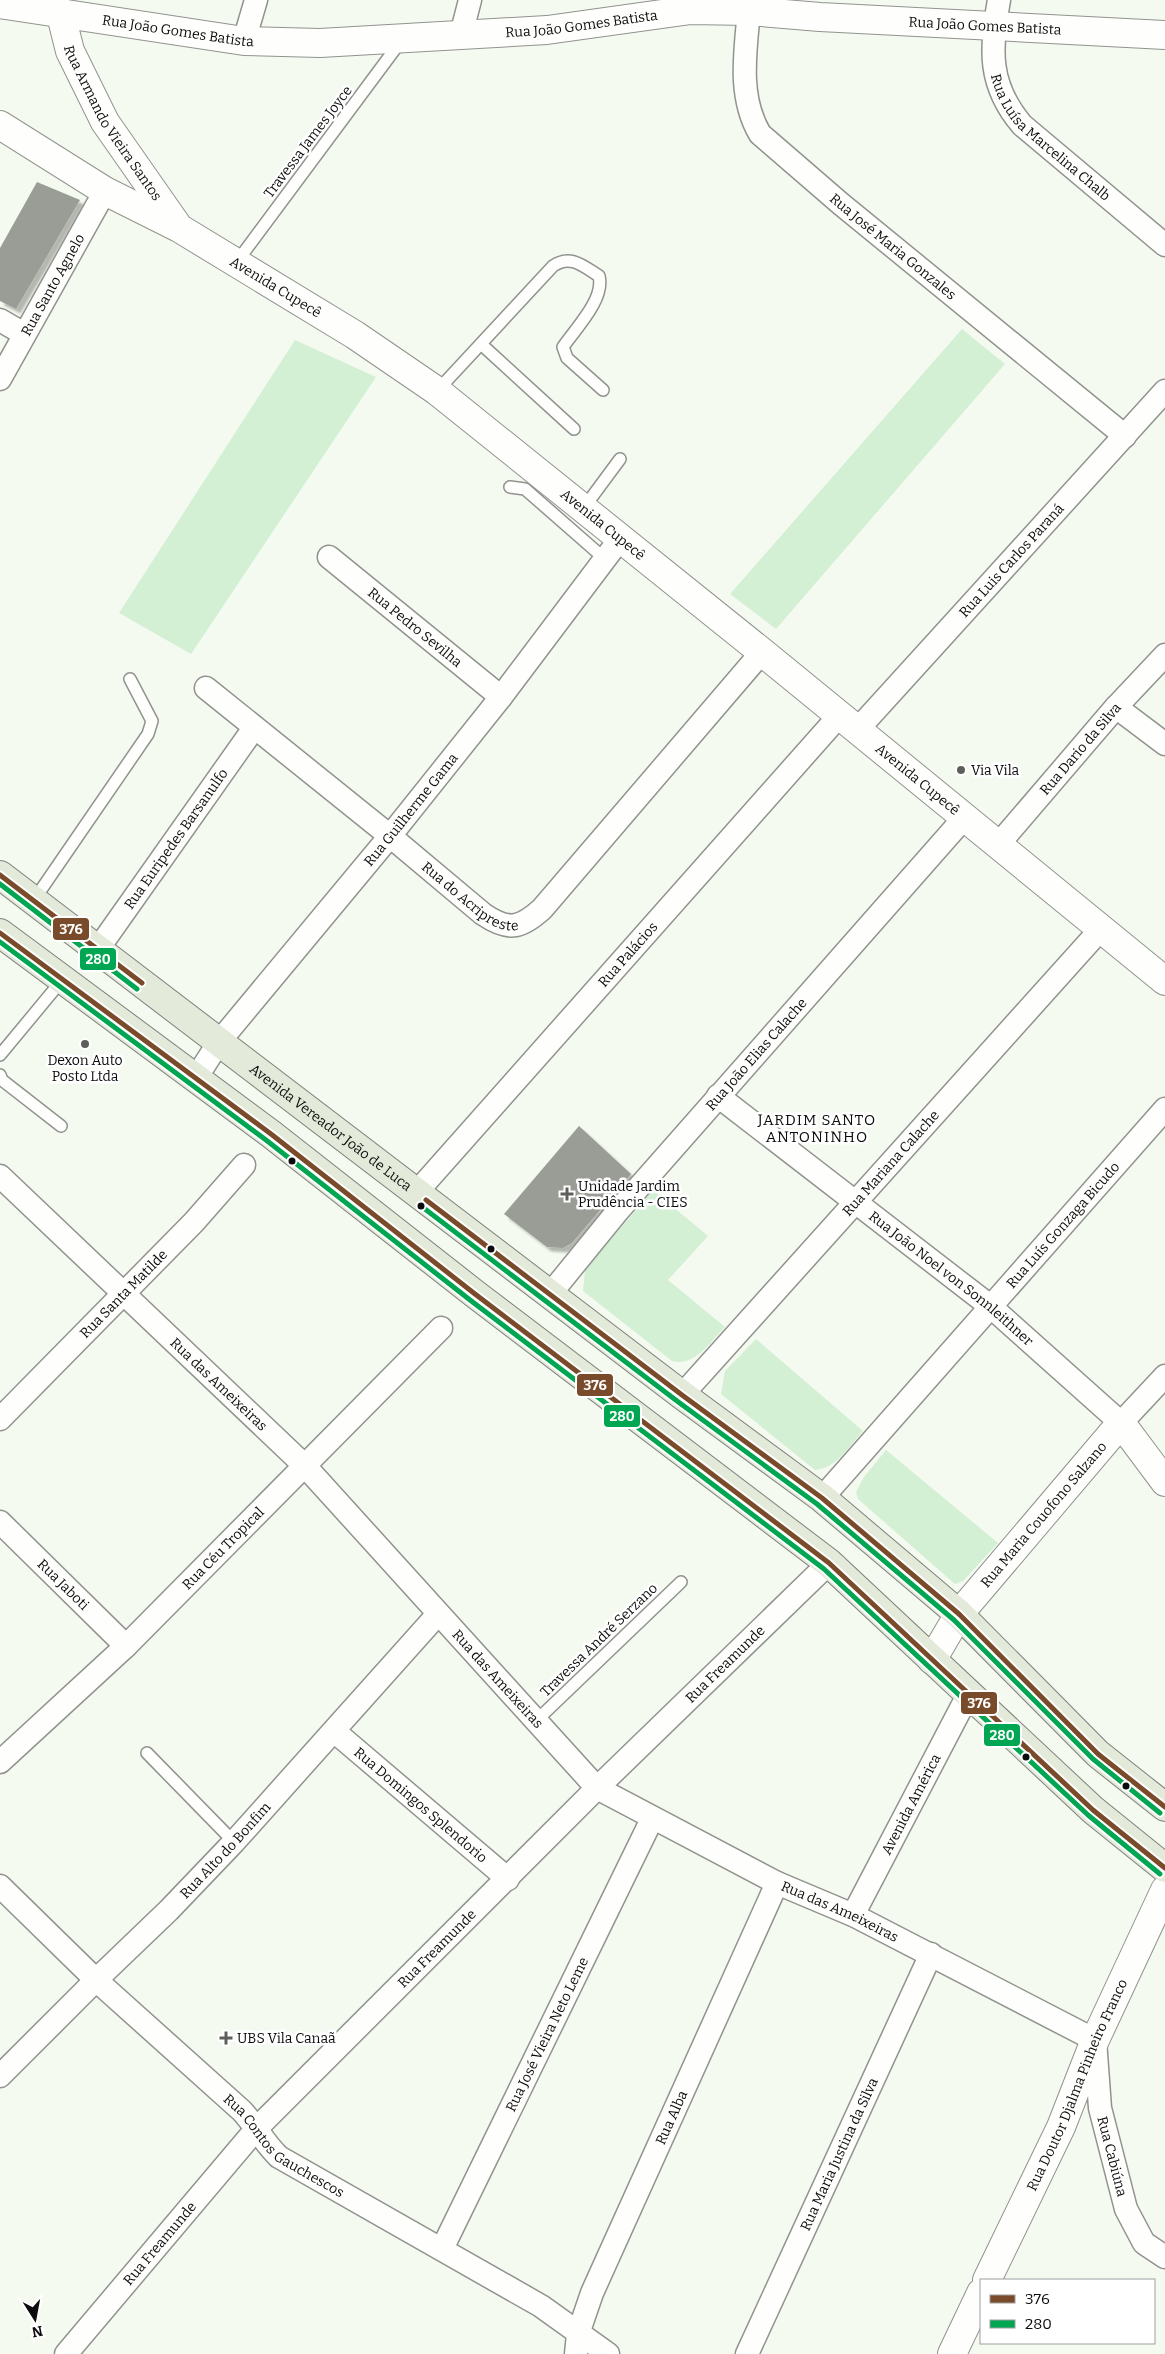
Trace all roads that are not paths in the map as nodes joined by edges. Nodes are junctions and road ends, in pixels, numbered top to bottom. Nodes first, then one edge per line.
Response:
1 (256, 0) edge
2 (470, 0) edge
3 (999, 0) edge
4 (0, 4) edge
5 (696, 5) edge
6 (61, 6) edge
7 (643, 9) edge
8 (749, 11) junction
9 (994, 26) junction
10 (461, 35) junction
11 (1165, 35) edge
12 (404, 38) junction
13 (244, 41) junction
14 (0, 126) edge
15 (106, 191) junction
16 (179, 228) junction
17 (1165, 245) edge
18 (235, 264) junction
19 (0, 320) edge
20 (24, 334) junction
21 (481, 344) junction
22 (0, 378) edge
23 (603, 390) dead end
24 (437, 391) junction
25 (1165, 391) edge
26 (574, 429) dead end
27 (1125, 436) junction
28 (620, 459) dead end
29 (510, 487) dead end
30 (583, 509) junction
31 (613, 549) junction
32 (329, 557) dead end
33 (762, 652) junction
34 (1165, 655) edge
35 (130, 678) dead end
36 (206, 688) dead end
37 (501, 697) junction
38 (1116, 707) junction
39 (848, 722) junction
40 (254, 728) junction
41 (1165, 744) edge
42 (964, 818) junction
43 (390, 836) junction
44 (998, 846) junction
45 (0, 875) edge
46 (34, 900) junction
47 (1100, 930) junction
48 (0, 932) edge
49 (98, 949) junction
50 (63, 979) junction
51 (1165, 981) edge
52 (219, 1042) junction
53 (0, 1055) edge
54 (0, 1075) edge
55 (196, 1078) junction
56 (718, 1096) junction
57 (1165, 1109) edge
58 (61, 1126) dead end
59 (244, 1165) dead end
60 (0, 1176) edge
61 (416, 1193) junction
62 (856, 1200) junction
63 (550, 1294) junction
64 (123, 1295) junction
65 (990, 1306) junction
66 (441, 1328) dead end
67 (1165, 1376) edge
68 (682, 1395) junction
69 (0, 1419) edge
70 (1121, 1423) junction
71 (305, 1466) junction
72 (1165, 1482) edge
73 (822, 1498) junction
74 (0, 1522) edge
75 (829, 1563) junction
76 (681, 1582) dead end
77 (438, 1614) junction
78 (959, 1614) junction
79 (126, 1646) junction
80 (932, 1660) junction
81 (970, 1693) junction
82 (537, 1720) junction
83 (334, 1731) junction
84 (147, 1753) dead end
85 (0, 1762) edge
86 (597, 1788) junction
87 (1165, 1807) edge
88 (652, 1818) junction
89 (234, 1842) junction
90 (1165, 1868) edge
91 (508, 1880) junction
92 (778, 1883) junction
93 (0, 1886) edge
94 (1165, 1890) edge
95 (853, 1915) junction
96 (931, 1954) junction
97 (96, 1980) junction
98 (1095, 2040) junction
99 (0, 2076) edge
100 (257, 2128) junction
101 (442, 2249) junction
102 (1165, 2257) edge
103 (987, 2279) edge
104 (980, 2295) edge
105 (577, 2344) edge
106 (66, 2354) edge
107 (608, 2354) edge
108 (747, 2354) edge
109 (952, 2354) edge

1 - 13 street
2 - 10 street
3 - 9 street, Rua Luísa Marcelina Chalb
4 - 6 street, Rua João Gomes Batista
5 - 7 street, Rua João Gomes Batista
5 - 8 street, Rua João Gomes Batista
6 - 13 street, Rua João Gomes Batista
6 - 16 street, Rua Armando Vieira Santos
7 - 10 street, Rua João Gomes Batista
8 - 9 street, Rua João Gomes Batista
8 - 27 street, Rua José Maria Gonzales
9 - 11 street, Rua João Gomes Batista
9 - 17 street, Rua Luísa Marcelina Chalb
10 - 12 street, Rua João Gomes Batista
12 - 13 street, Rua João Gomes Batista
12 - 18 lane, Travessa James Joyce
14 - 15 street, Avenida Cupecê
15 - 16 street, Avenida Cupecê
15 - 20 street, Rua Santo Agnelo
16 - 18 street, Avenida Cupecê
18 - 24 street, Avenida Cupecê
19 - 20 street
20 - 22 street, Rua Santo Agnelo
21 - 23 lane
21 - 24 lane
21 - 26 lane
24 - 30 street, Avenida Cupecê
25 - 27 street, Rua Luis Carlos Paraná
27 - 39 street, Rua Luis Carlos Paraná
28 - 30 lane
29 - 31 lane
30 - 31 street, Avenida Cupecê
31 - 33 street, Avenida Cupecê
31 - 37 street, Rua Guilherme Gama
32 - 37 street, Rua Pedro Sevilha
33 - 39 street, Avenida Cupecê
33 - 43 street, Rua do Acripreste
34 - 38 street, Rua Dario da Silva
35 - 46 lane
36 - 40 street, Rua do Acripreste
37 - 43 street, Rua Guilherme Gama
38 - 41 street
38 - 44 street, Rua Dario da Silva
39 - 42 street, Avenida Cupecê
39 - 61 street, Rua Palácios
40 - 43 street, Rua do Acripreste
40 - 49 street, Rua Euripedes Barsanulfo
42 - 44 street, Avenida Cupecê
42 - 56 street, Rua João Elias Calache
43 - 52 street, Rua Guilherme Gama
44 - 47 street, Avenida Cupecê
45 - 46 main road, Avenida Vereador João de Luca
46 - 49 main road, Avenida Vereador João de Luca
47 - 51 street, Avenida Cupecê
47 - 62 street, Rua Mariana Calache
48 - 50 main road
49 - 52 main road, Avenida Vereador João de Luca
50 - 53 lane
50 - 55 main road
52 - 55 street, Rua Guilherme Gama
52 - 61 main road, Avenida Vereador João de Luca
54 - 58 lane
55 - 75 main road
56 - 62 street, Rua João Noel von Sonnleithner
56 - 63 street, Rua João Elias Calache
57 - 65 street, Rua Luís Gonzaga Bicudo
59 - 64 street, Rua Santa Matilde
60 - 64 street, Rua das Ameixeiras
61 - 63 main road, Avenida Vereador João de Luca
62 - 65 street, Rua João Noel von Sonnleithner
62 - 68 street, Rua Mariana Calache
63 - 68 main road, Avenida Vereador João de Luca
64 - 69 street, Rua Santa Matilde
64 - 71 street, Rua das Ameixeiras
65 - 70 street, Rua João Noel von Sonnleithner
65 - 73 street, Rua Luís Gonzaga Bicudo
66 - 71 street, Rua Céu Tropical
67 - 70 street, Rua Maria Couofono Salzano
68 - 73 main road, Avenida Vereador João de Luca
70 - 72 street, Rua João Noel von Sonnleithner
70 - 78 street, Rua Maria Couofono Salzano
71 - 77 street, Rua das Ameixeiras
71 - 79 street, Rua Céu Tropical
73 - 78 main road, Avenida Vereador João de Luca
74 - 79 street, Rua Jaboti
75 - 80 main road
75 - 86 street, Rua Freamunde
76 - 82 lane, Travessa André Serzano
77 - 82 street, Rua das Ameixeiras
77 - 83 street, Rua Alto do Bonfim
78 - 80 street, Rua Maria Couofono Salzano
78 - 87 main road, Avenida Vereador João de Luca
79 - 85 street, Rua Céu Tropical
80 - 81 main road
81 - 90 main road
81 - 95 street, Avenida América
82 - 86 street, Rua das Ameixeiras
83 - 89 street, Rua Alto do Bonfim
83 - 91 street, Rua Domingos Splendorio
84 - 89 lane
86 - 88 street, Rua das Ameixeiras
86 - 91 street, Rua Freamunde
88 - 92 street, Rua das Ameixeiras
88 - 101 street, Rua José Vieira Neto Leme
89 - 97 street, Rua Alto do Bonfim
91 - 100 street, Rua Freamunde
92 - 95 street, Rua das Ameixeiras
92 - 105 street, Rua Alba
93 - 97 street, Rua Contos Gauchescos
94 - 98 street, Rua Doutor Djalma Pinheiro Franco
95 - 96 street, Rua das Ameixeiras
96 - 98 street, Rua das Ameixeiras
96 - 108 street, Rua Maria Justina da Silva
97 - 99 street, Rua Alto do Bonfim
97 - 100 street, Rua Contos Gauchescos
98 - 102 street, Rua Cabiúna
98 - 103 street, Rua Doutor Djalma Pinheiro Franco
100 - 101 street, Rua Contos Gauchescos
100 - 106 street, Rua Freamunde
101 - 105 street, Rua Contos Gauchescos
104 - 109 street
105 - 107 street, Rua Contos Gauchescos

